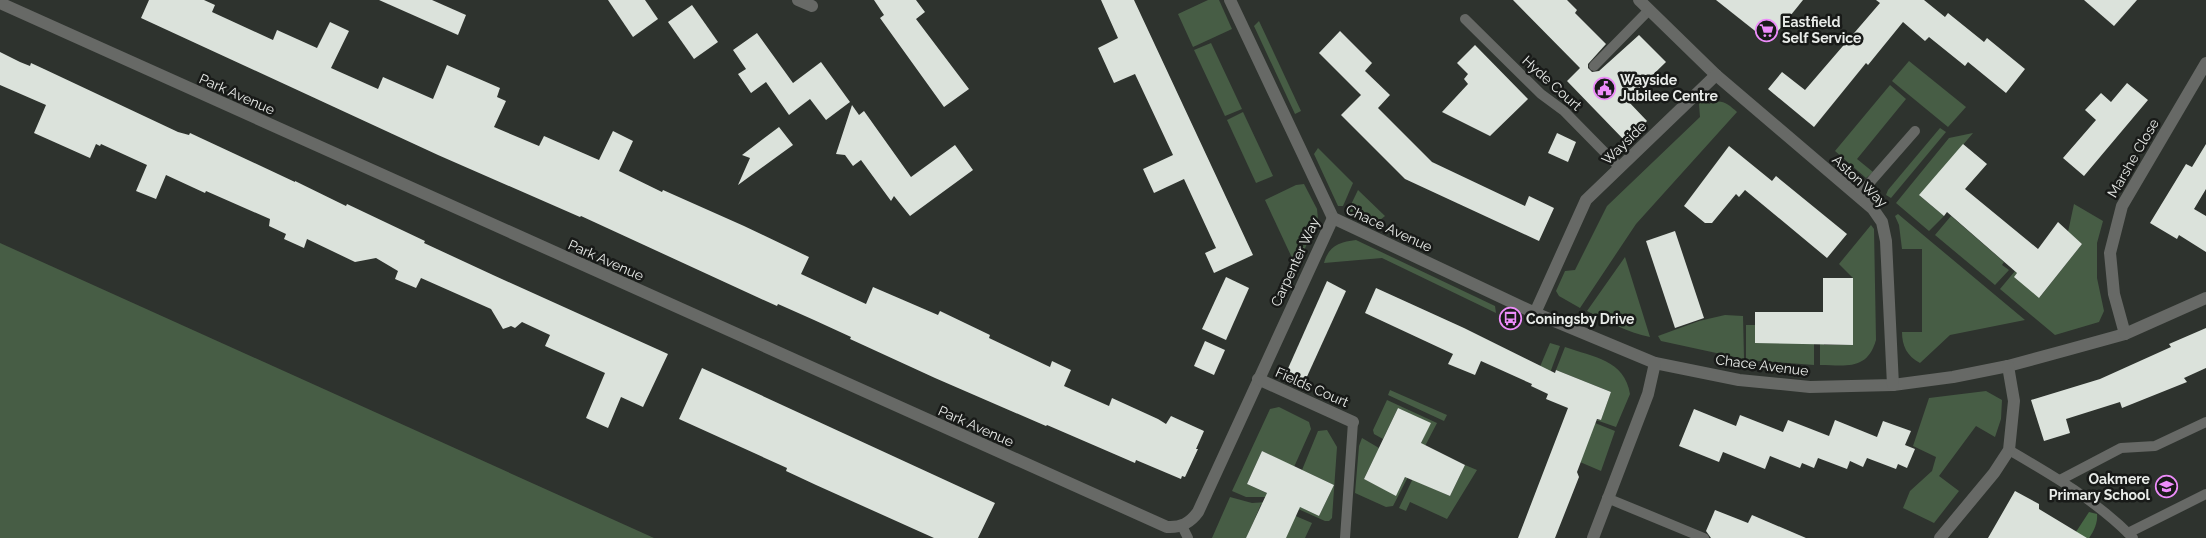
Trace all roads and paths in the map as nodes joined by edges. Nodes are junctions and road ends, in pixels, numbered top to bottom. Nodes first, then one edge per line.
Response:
1 (798, 0) edge
2 (1230, 0) edge
3 (1639, 0) edge
4 (0, 3) edge
5 (812, 6) dead end
6 (1649, 10) junction
7 (1465, 19) dead end
8 (2206, 63) edge
9 (1594, 66) dead end
10 (1716, 74) junction
11 (1915, 131) dead end
12 (1620, 168) junction
13 (1858, 196) junction
14 (1333, 218) junction
15 (2206, 298) edge
16 (1535, 313) junction
17 (2125, 334) junction
18 (1655, 362) junction
19 (2008, 366) junction
20 (1258, 380) junction
21 (1893, 385) junction
22 (1353, 422) joint
23 (2206, 422) edge
24 (2008, 450) junction
25 (2060, 480) junction
26 (2206, 494) edge
27 (1607, 498) junction
28 (1182, 526) junction
29 (2130, 536) edge
30 (1188, 538) edge
31 (1345, 538) edge
32 (1593, 538) edge
33 (1704, 538) edge
34 (1940, 538) edge

1 - 5 street
2 - 14 street, Carpenter Way
3 - 6 street
4 - 28 street, Park Avenue
6 - 9 lane
6 - 10 street
7 - 12 lane, Hyde Court
8 - 17 street, Marshe Close
10 - 12 street, Wayside
10 - 13 street, Aston Way
11 - 13 lane
12 - 16 street, Wayside
13 - 21 street, Aston Way
14 - 16 street, Chace Avenue
14 - 20 street, Carpenter Way
15 - 17 street, Chace Avenue
16 - 18 street, Chace Avenue
17 - 19 street, Chace Avenue
18 - 21 street, Chace Avenue
18 - 27 street
19 - 21 street, Chace Avenue
19 - 24 street
20 - 22 street, Fields Court
20 - 28 street, Carpenter Way
22 - 31 lane
23 - 25 lane
24 - 25 lane
24 - 34 street
25 - 29 lane
26 - 29 lane
27 - 32 street
27 - 33 lane
28 - 30 lane

